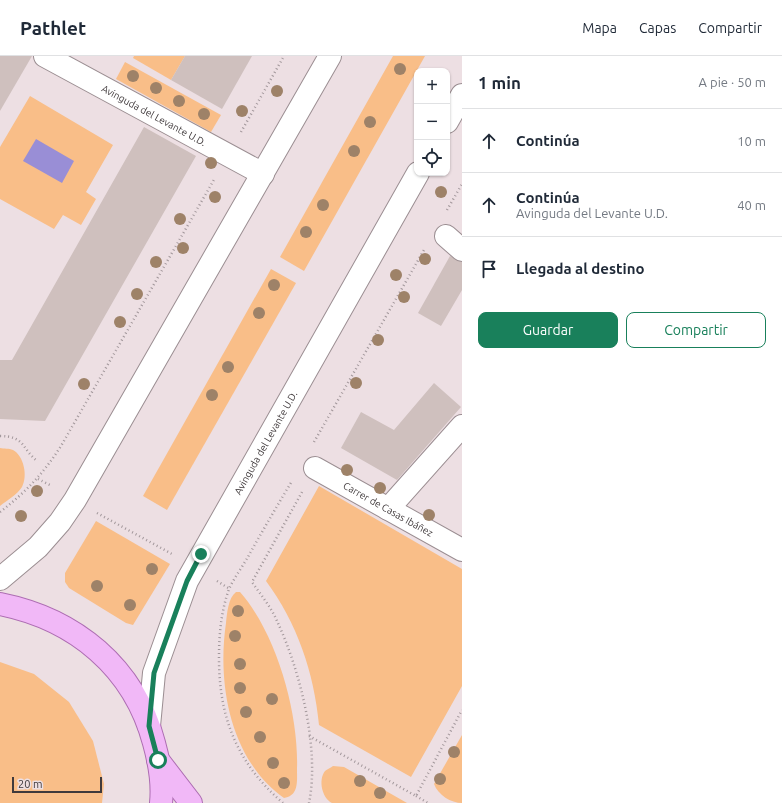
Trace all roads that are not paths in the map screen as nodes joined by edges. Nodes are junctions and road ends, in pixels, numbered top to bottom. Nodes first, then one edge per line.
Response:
1 (45, 56) edge
2 (330, 56) edge
3 (462, 95) edge
4 (450, 117) edge
5 (263, 174) junction
6 (416, 176) edge
7 (462, 426) edge
8 (307, 464) road end
9 (388, 510) junction
10 (462, 550) edge
11 (0, 579) edge
12 (0, 604) edge
13 (149, 726) junction
14 (158, 760) junction
15 (161, 803) edge
16 (191, 803) edge

1 - 5 street, Avinguda del Levante U.D.
2 - 5 street
3 - 4 street
5 - 11 street
6 - 13 street, Avinguda del Levante U.D.
7 - 9 street
8 - 9 street, Carrer de Casas Ibáñez
9 - 10 street, Carrer de Casas Ibáñez
12 - 13 main road
13 - 14 main road
14 - 15 main road
14 - 16 main road

